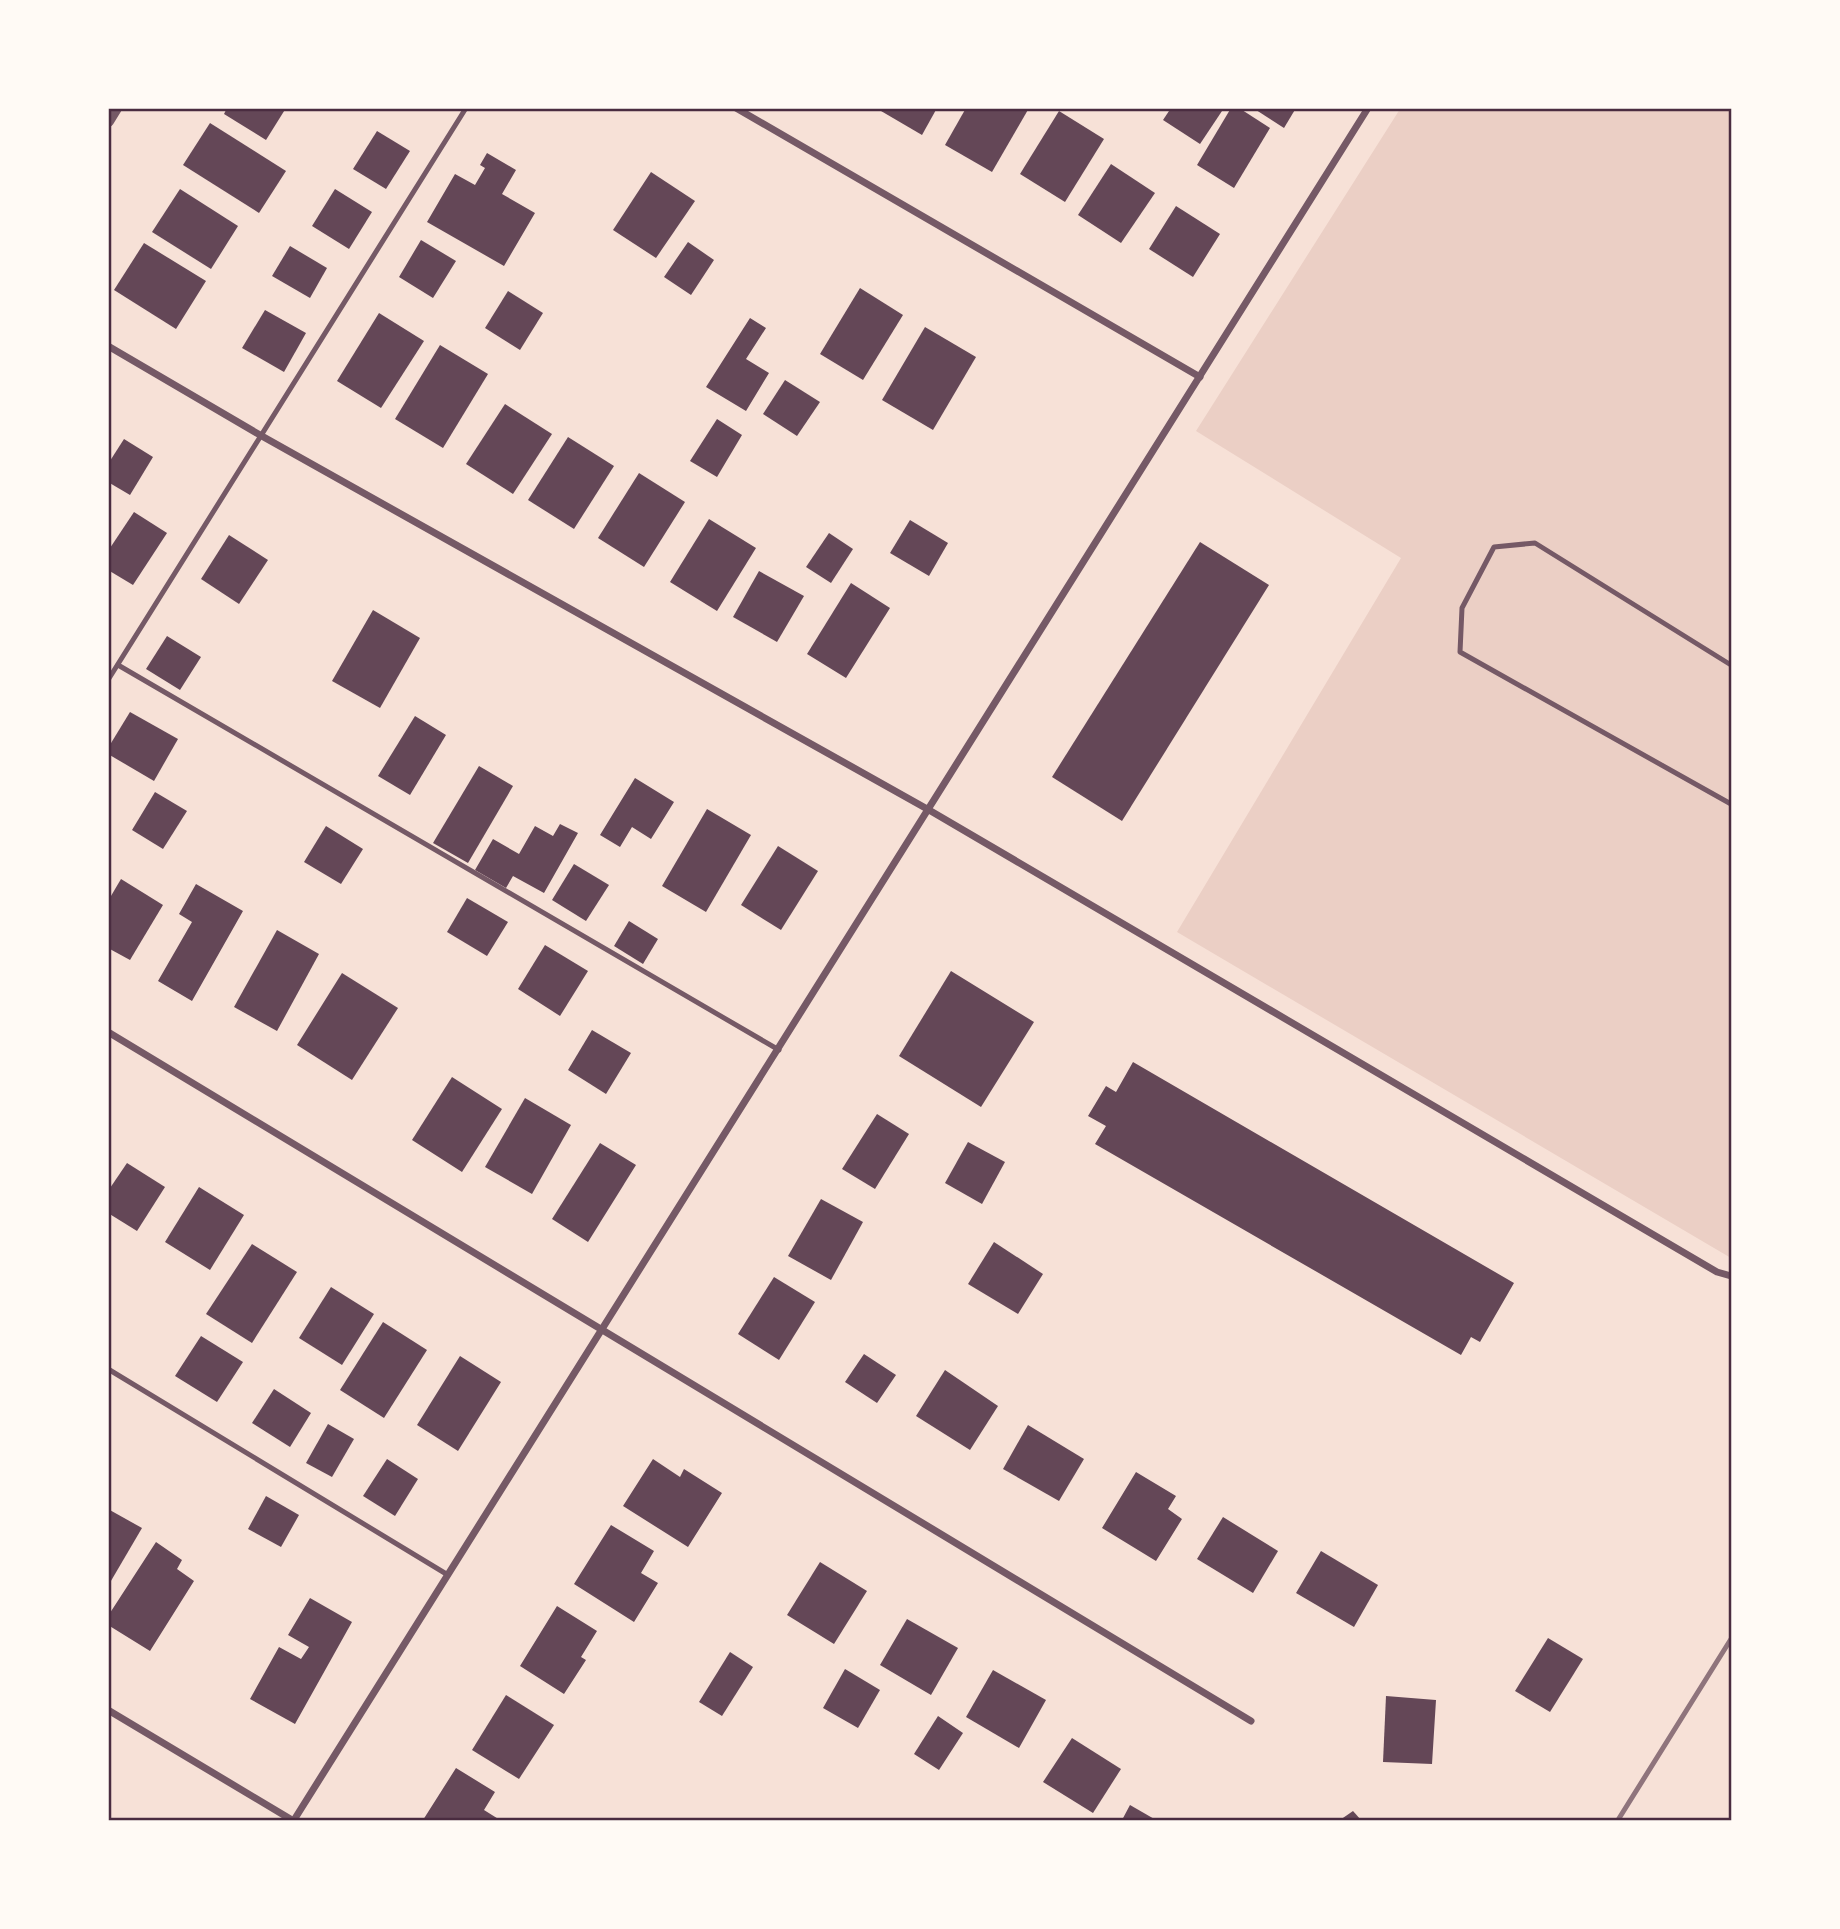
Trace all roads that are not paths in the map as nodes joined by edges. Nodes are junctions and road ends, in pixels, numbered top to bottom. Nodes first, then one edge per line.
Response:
1 (116, 108) edge
2 (466, 108) edge
3 (736, 108) edge
4 (1368, 108) edge
5 (108, 121) edge
6 (108, 346) edge
7 (1200, 377) junction
8 (260, 436) junction
9 (118, 665) junction
10 (1731, 665) edge
11 (108, 680) edge
12 (1731, 804) edge
13 (929, 810) junction
14 (108, 1032) edge
15 (779, 1050) junction
16 (1731, 1276) edge
17 (604, 1329) junction
18 (108, 1369) edge
19 (448, 1576) junction
20 (108, 1710) edge
21 (1251, 1721) dead end
22 (293, 1821) edge

1 - 5 street
2 - 8 lane
3 - 7 street
4 - 7 street
6 - 8 street
7 - 13 street
8 - 9 lane
8 - 13 street
9 - 11 lane
9 - 15 lane
10 - 12 lane
13 - 15 street
13 - 16 street
14 - 17 street
15 - 17 street
17 - 19 street
17 - 21 street
18 - 19 lane
19 - 22 street
20 - 22 street

